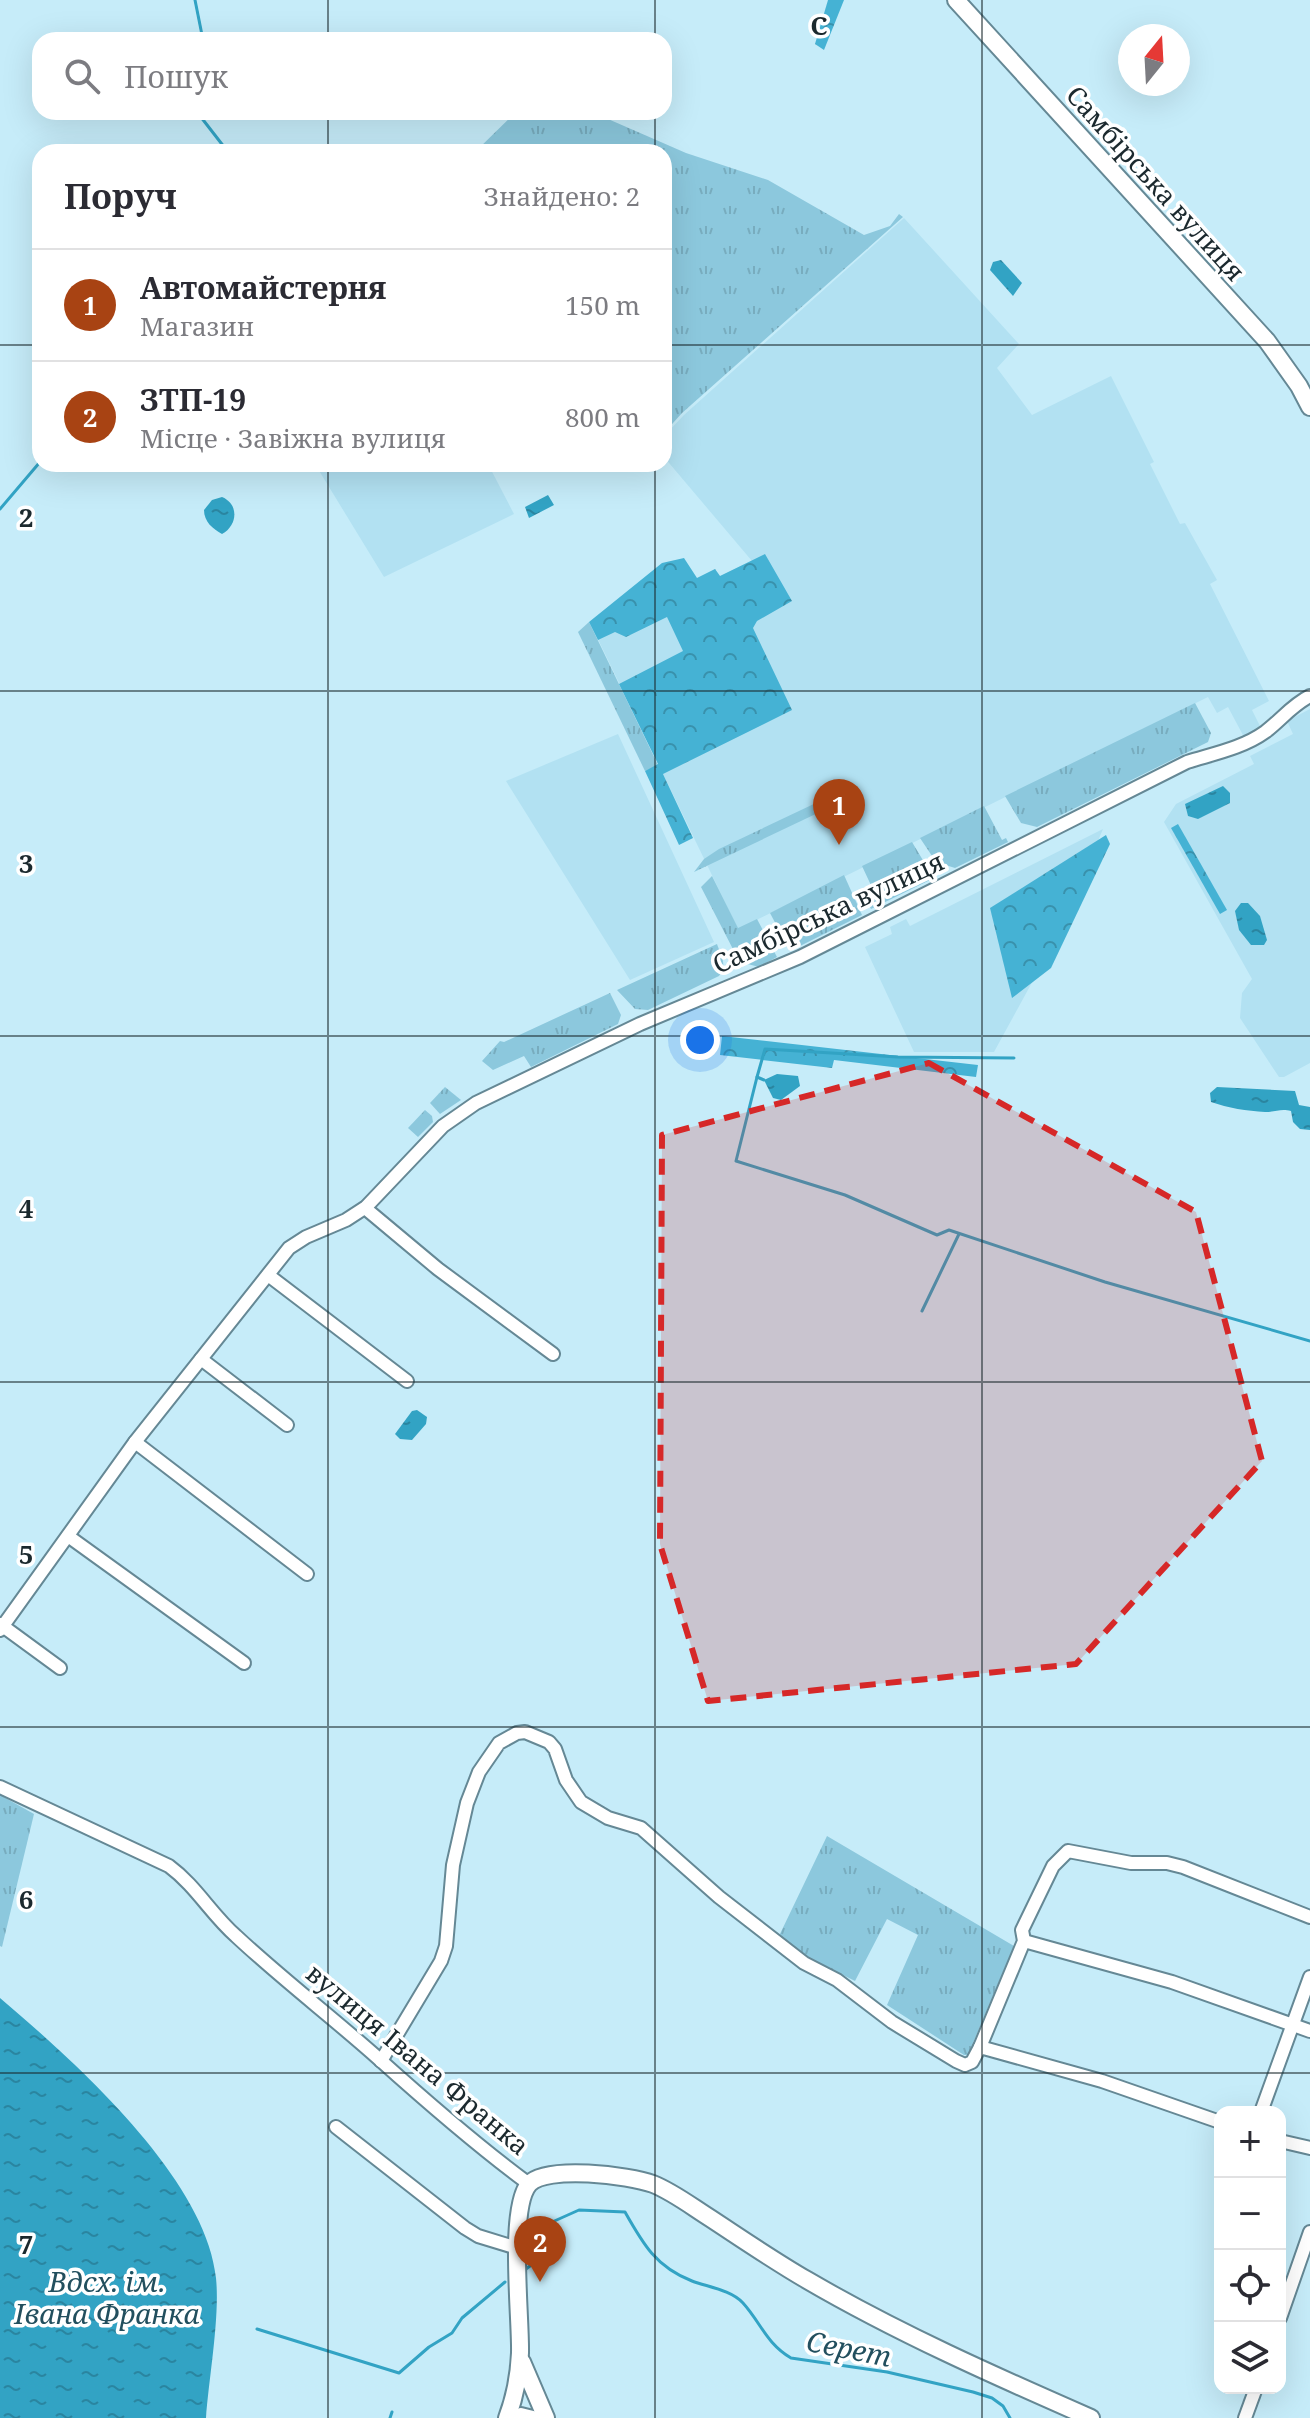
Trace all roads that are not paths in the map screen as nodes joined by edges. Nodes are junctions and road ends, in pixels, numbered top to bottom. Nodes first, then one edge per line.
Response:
1 (956, 0) edge
2 (1310, 407) edge
3 (1310, 696) edge
4 (365, 1208) junction
5 (268, 1275) junction
6 (553, 1354) dead end
7 (201, 1359) junction
8 (407, 1381) dead end
9 (287, 1425) dead end
10 (135, 1442) junction
11 (68, 1536) junction
12 (307, 1574) dead end
13 (1, 1627) edge
14 (244, 1663) dead end
15 (60, 1668) dead end
16 (0, 1787) edge
17 (1310, 1917) edge
18 (1024, 1941) junction
19 (1310, 1977) edge
20 (1293, 2024) junction
21 (1310, 2031) edge
22 (980, 2047) junction
23 (381, 2061) junction
24 (1263, 2106) edge
25 (1214, 2120) edge
26 (336, 2127) dead end
27 (1286, 2142) edge
28 (1310, 2148) edge
29 (529, 2184) junction
30 (1310, 2232) edge
31 (517, 2248) junction
32 (1286, 2301) edge
33 (520, 2352) junction
34 (1254, 2394) edge
35 (544, 2415) edge
36 (507, 2418) edge
37 (515, 2418) edge
38 (1091, 2418) edge
39 (1245, 2418) edge

1 - 2 main road, Самбірська вулиця
3 - 4 street, Самбірська вулиця
4 - 5 street, Самбірська вулиця
4 - 6 street
5 - 7 street, Самбірська вулиця
5 - 8 street
7 - 9 street
7 - 10 street, Самбірська вулиця
10 - 11 street, Самбірська вулиця
10 - 12 street
11 - 13 street, Самбірська вулиця
11 - 14 street
13 - 15 street
16 - 23 street, вулиця Івана Франка
17 - 18 street
18 - 20 street
18 - 22 street
19 - 20 street
20 - 21 street
20 - 24 street
22 - 23 street
22 - 25 street
23 - 29 street, вулиця Івана Франка
26 - 31 street
27 - 28 street
29 - 31 main road
29 - 38 main road, вулиця Івана Франка
30 - 32 street
31 - 33 main road
33 - 35 main road
33 - 36 main road
34 - 39 street
35 - 37 street

